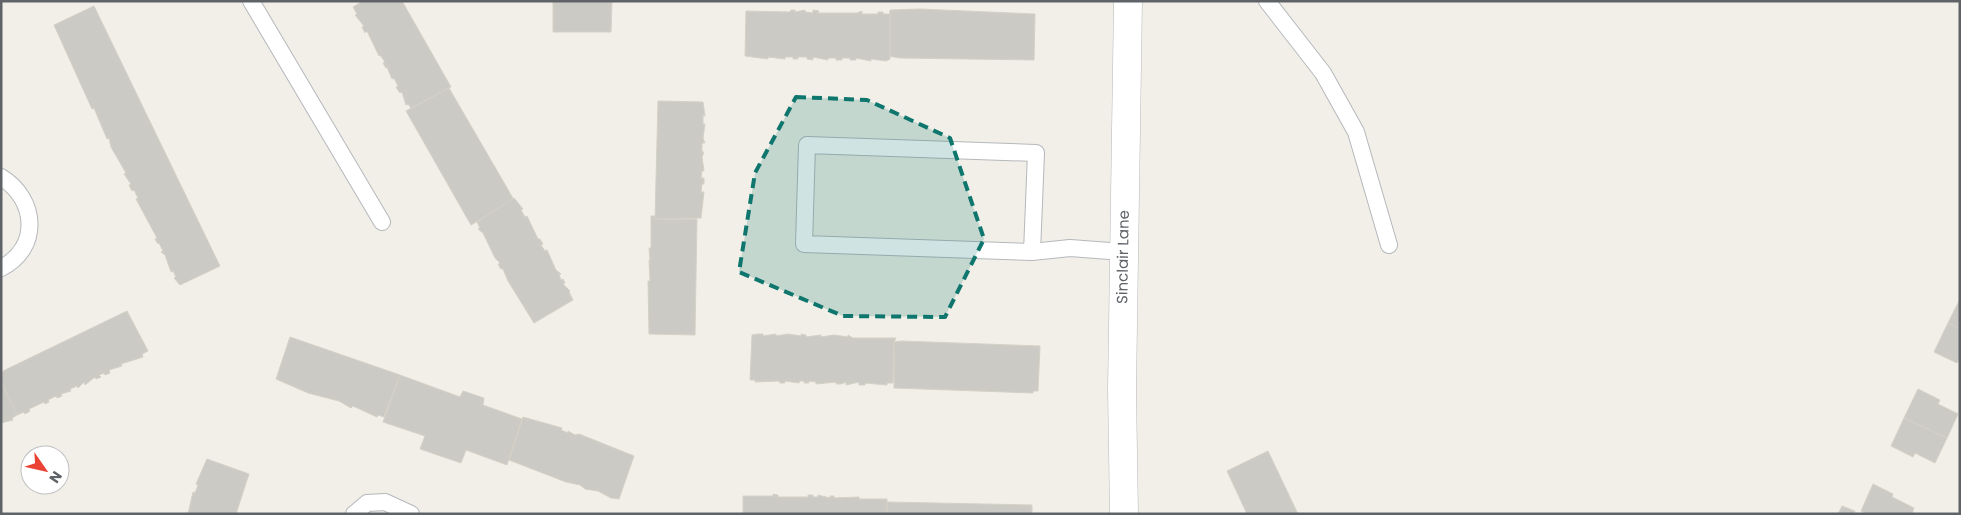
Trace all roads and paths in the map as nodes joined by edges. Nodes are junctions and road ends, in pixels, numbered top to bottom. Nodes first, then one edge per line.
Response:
1 (251, 1) edge
2 (1128, 1) edge
3 (1267, 1) edge
4 (1, 177) edge
5 (382, 222) dead end
6 (1390, 244) dead end
7 (1032, 252) junction
8 (1123, 252) junction
9 (1, 268) edge
10 (354, 514) edge
11 (411, 514) edge
12 (1124, 514) edge

1 - 5 lane
2 - 8 street, Sinclair Lane
3 - 6 lane
4 - 9 lane
7 - 7 lane
7 - 8 lane
8 - 12 street, Sinclair Lane
10 - 11 lane

